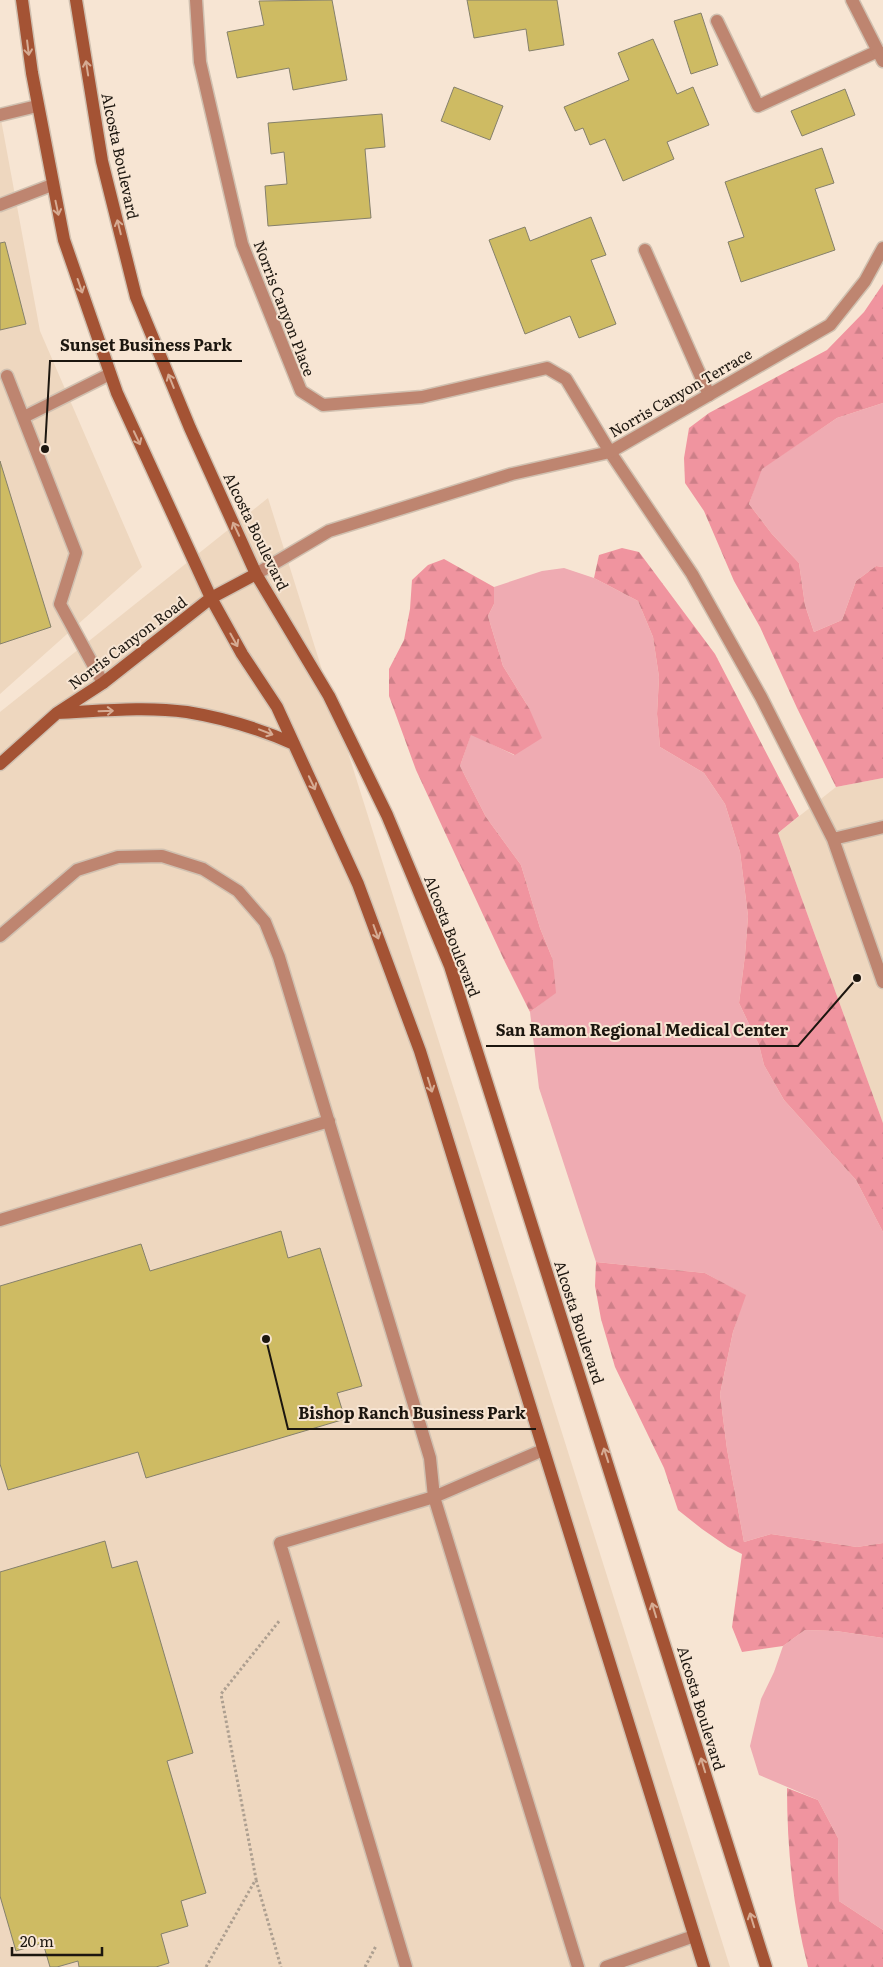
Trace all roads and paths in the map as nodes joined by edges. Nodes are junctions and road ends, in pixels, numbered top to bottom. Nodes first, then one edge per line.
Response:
1 (22, 0) edge
2 (76, 0) edge
3 (196, 0) edge
4 (852, 0) edge
5 (717, 21) dead end
6 (881, 56) edge
7 (37, 106) junction
8 (0, 114) edge
9 (52, 186) junction
10 (0, 205) edge
11 (883, 248) edge
12 (646, 250) dead end
13 (110, 374) junction
14 (7, 376) dead end
15 (709, 395) junction
16 (24, 417) junction
17 (610, 452) junction
18 (256, 574) junction
19 (211, 598) junction
20 (103, 683) junction
21 (57, 713) junction
22 (294, 744) junction
23 (0, 764) edge
24 (883, 826) edge
25 (833, 839) junction
26 (0, 936) edge
27 (883, 982) edge
28 (329, 1122) junction
29 (0, 1220) edge
30 (543, 1450) junction
31 (434, 1497) junction
32 (296, 1598) junction
33 (256, 1879) junction
34 (694, 1936) junction
35 (206, 1967) edge
36 (281, 1967) edge
37 (406, 1967) edge
38 (578, 1967) edge
39 (606, 1967) edge
40 (704, 1967) edge
41 (766, 1967) edge

1 -> 7 main road
18 -> 2 main road, Alcosta Boulevard
3 - 17 street, Norris Canyon Place
4 - 6 street
5 - 6 street
7 - 8 street
7 - 9 main road
9 - 10 street
9 -> 13 main road
11 - 15 street, Norris Canyon Terrace
12 - 15 street
13 - 16 street
13 -> 19 main road
14 - 16 street
15 - 17 street, Norris Canyon Terrace
16 - 20 street
17 - 18 street, Norris Canyon Terrace
17 - 25 street, Norris Canyon Place
18 - 19 main road, Norris Canyon Road
41 -> 18 main road, Alcosta Boulevard
19 - 20 main road, Norris Canyon Road
19 -> 22 main road
20 - 21 main road, Norris Canyon Road
21 -> 22 main road
21 - 23 main road, Norris Canyon Road
22 -> 30 main road
24 - 25 street
25 - 27 street, Norris Canyon Place
26 - 28 street
28 - 29 street
28 - 31 street
30 - 31 street
30 - 34 main road
31 - 32 street
31 - 38 street
32 - 33 path
32 - 37 street
33 - 35 path
33 - 36 path
34 - 39 street
34 - 40 main road

